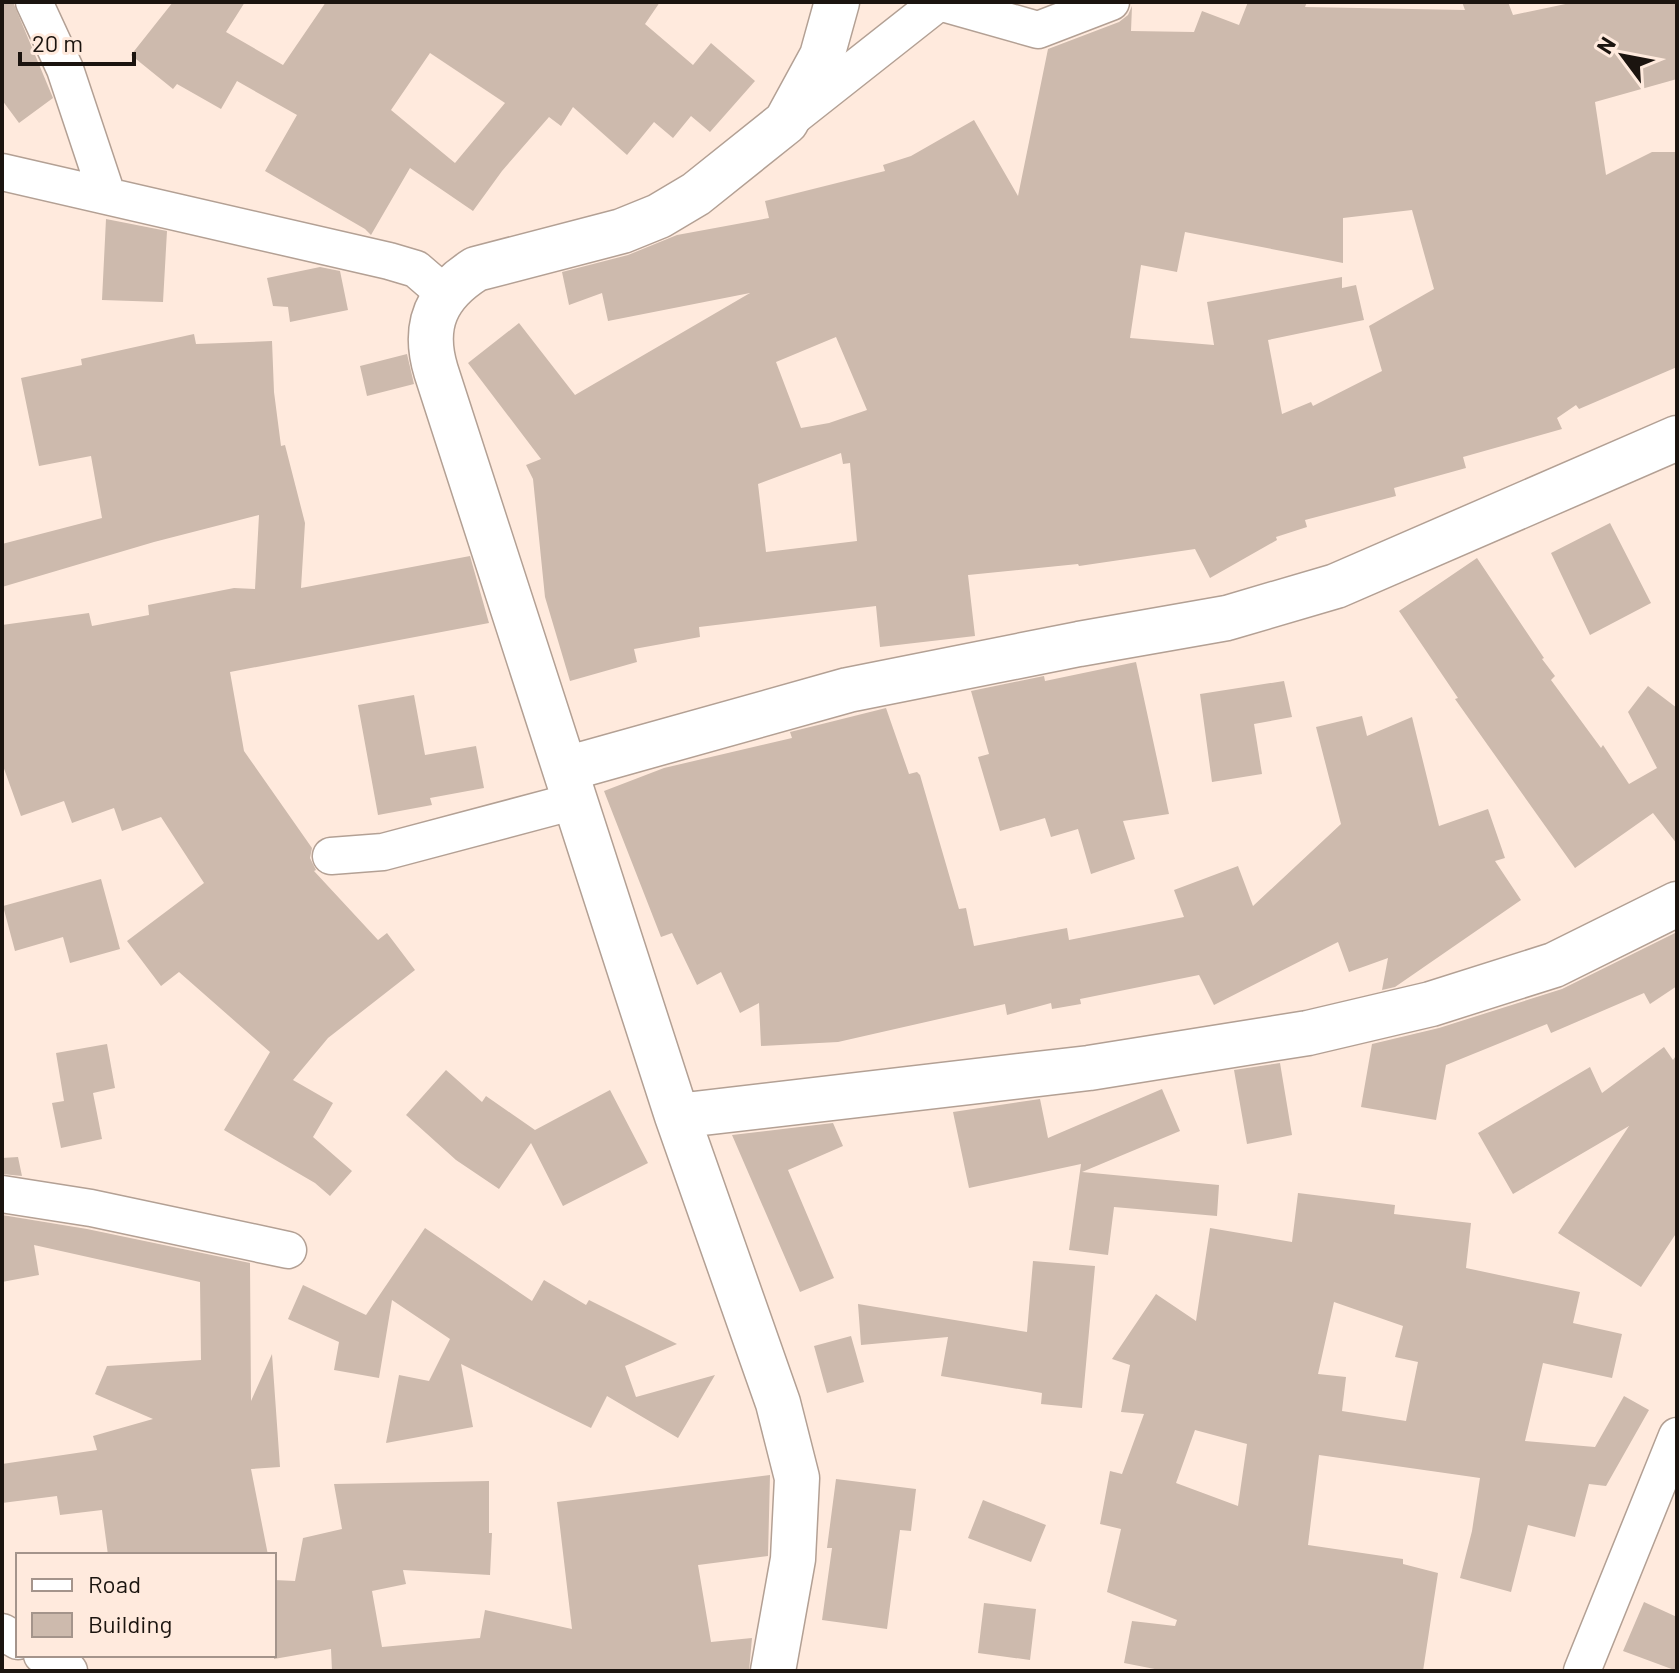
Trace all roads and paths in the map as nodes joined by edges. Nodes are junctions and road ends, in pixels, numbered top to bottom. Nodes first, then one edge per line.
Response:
1 (34, 2) edge
2 (837, 2) edge
3 (939, 2) edge
4 (1111, 2) edge
5 (786, 122) junction
6 (2, 172) edge
7 (107, 195) junction
8 (445, 294) junction
9 (1677, 438) edge
10 (570, 785) junction
11 (331, 856) dead end
12 (1677, 904) edge
13 (677, 1116) junction
14 (2, 1194) edge
15 (288, 1250) dead end
16 (1677, 1436) edge
17 (45, 1657) edge
18 (69, 1671) edge
19 (773, 1671) edge
20 (1582, 1671) edge

1 - 7 street
2 - 5 street
3 - 4 street
3 - 5 street
5 - 8 street
6 - 7 street
7 - 8 street
8 - 10 street
9 - 10 street
10 - 11 street
10 - 13 street
12 - 13 street
13 - 19 street
14 - 15 street
16 - 20 street
17 - 18 street

